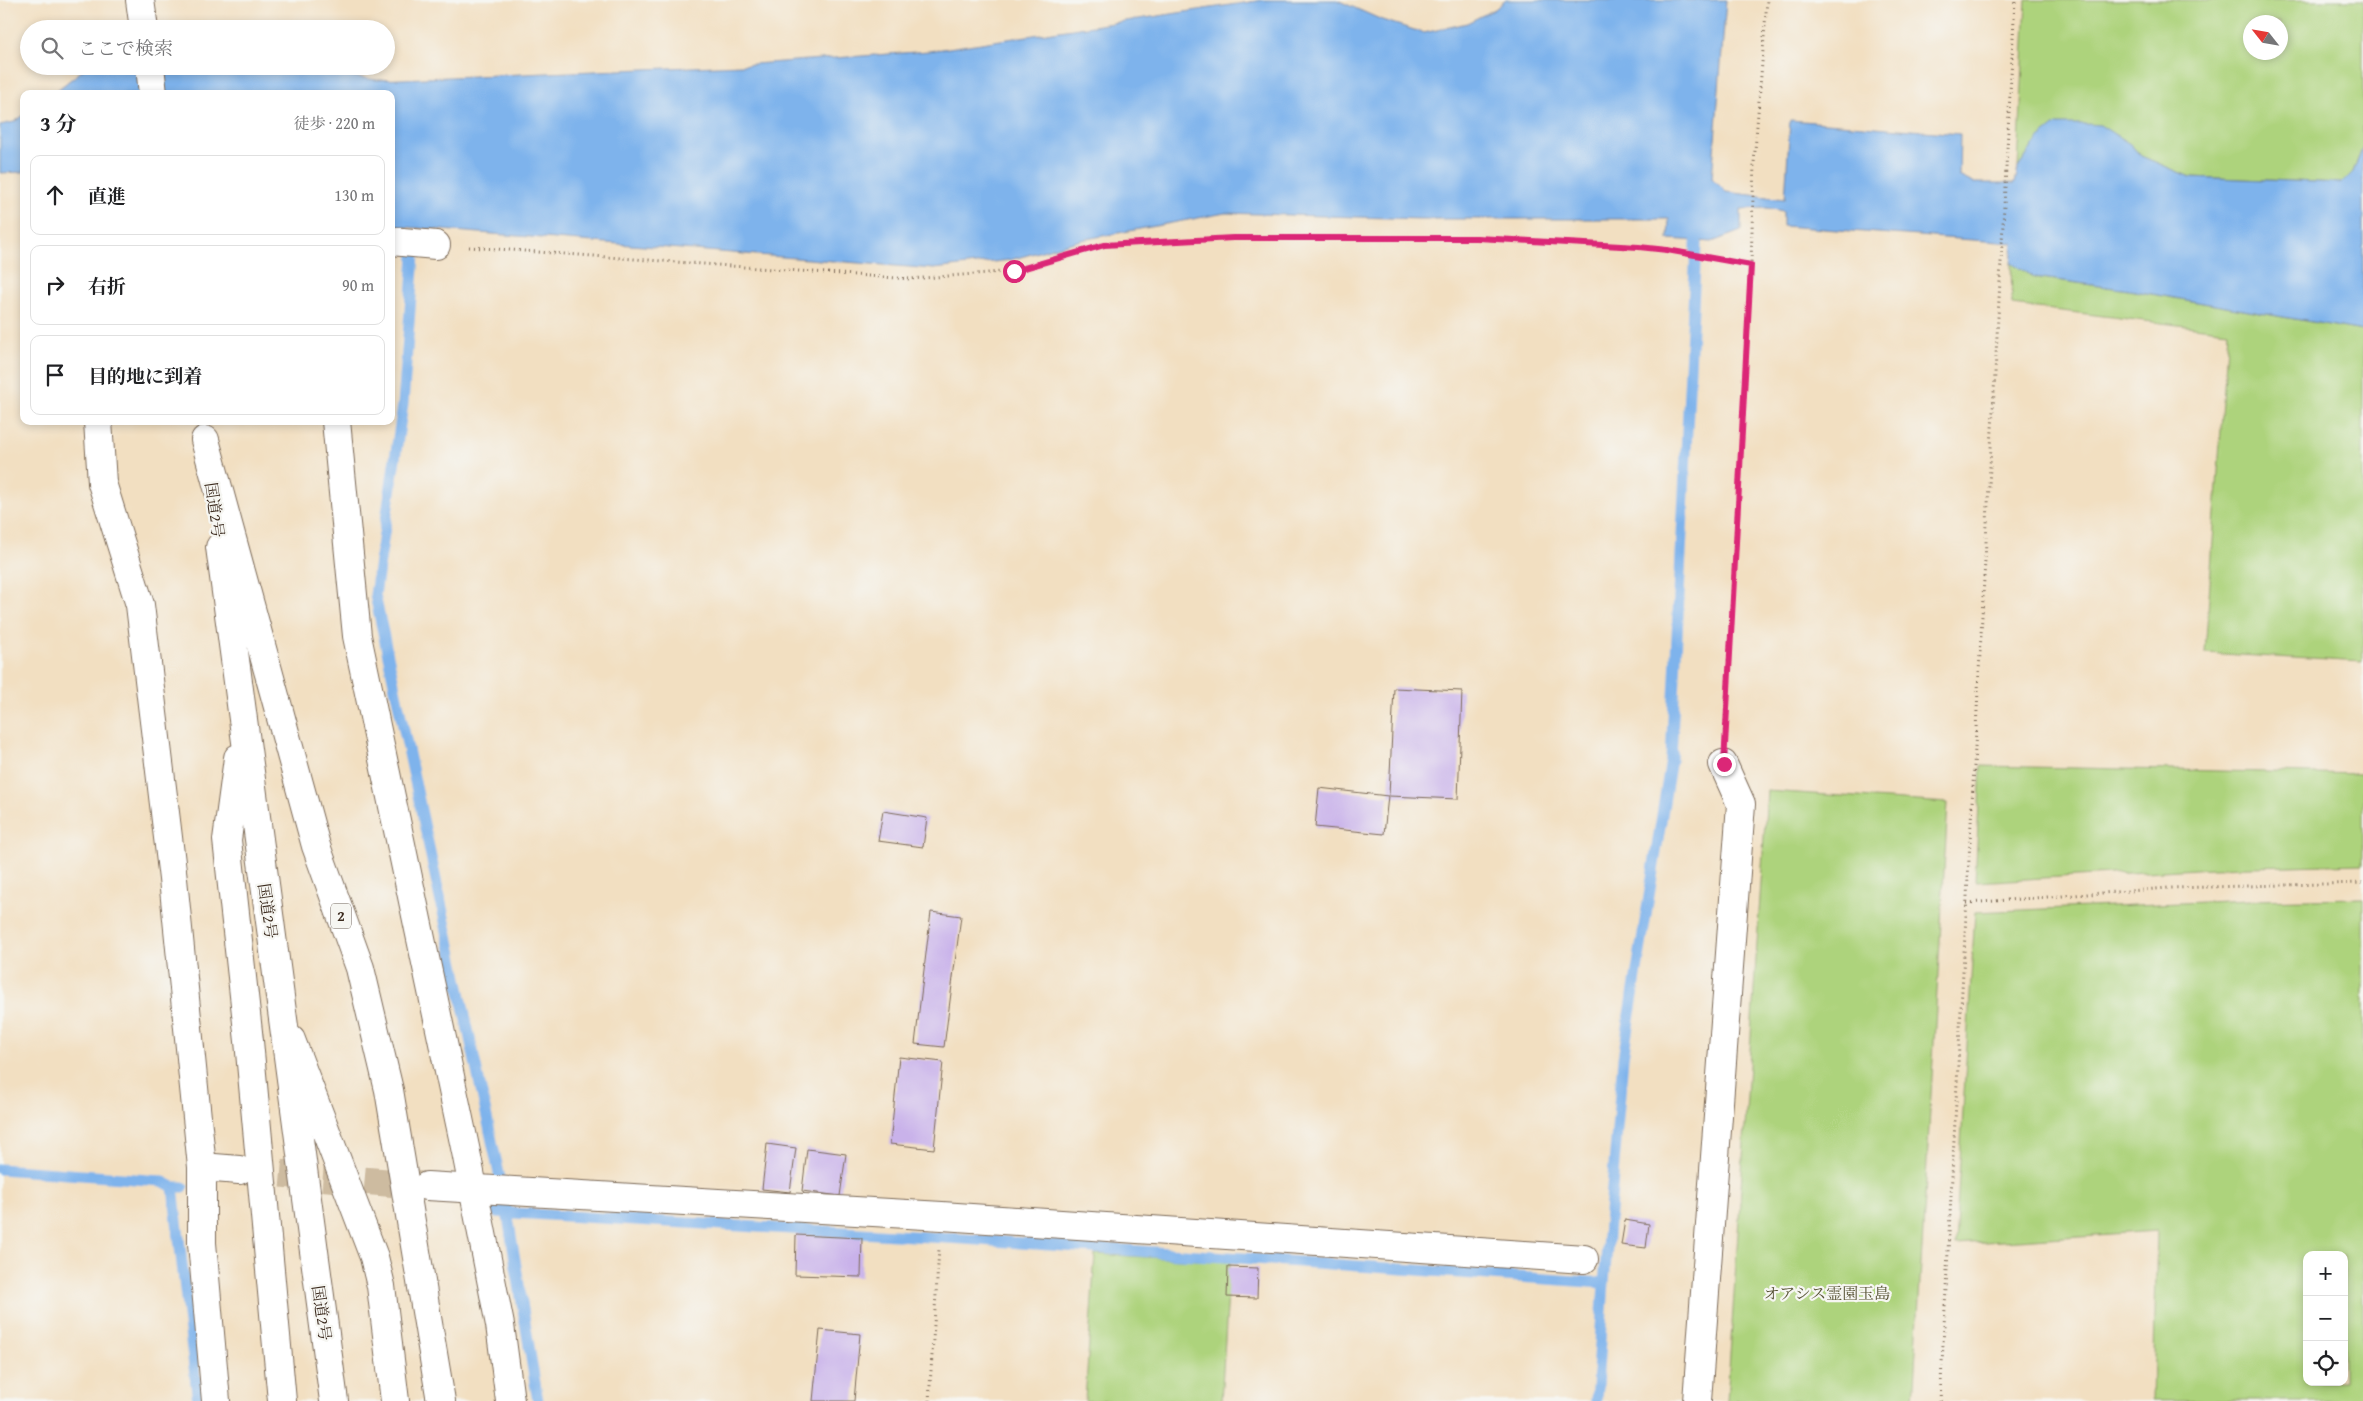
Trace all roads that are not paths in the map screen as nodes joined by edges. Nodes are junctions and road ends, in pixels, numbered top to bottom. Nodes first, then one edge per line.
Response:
1 (140, 0) edge
2 (143, 20) edge
3 (151, 75) edge
4 (153, 90) edge
5 (398, 241) edge
6 (436, 245) road end
7 (98, 425) edge
8 (336, 425) edge
9 (204, 430) edge
10 (243, 722) junction
11 (1724, 764) road end
12 (281, 1013) junction
13 (202, 1167) junction
14 (239, 1170) tunnel mouth
15 (427, 1186) tunnel mouth
16 (492, 1190) junction
17 (1584, 1258) dead end
18 (216, 1401) edge
19 (282, 1401) edge
20 (334, 1401) edge
21 (395, 1401) edge
22 (440, 1401) edge
23 (510, 1401) edge
24 (1697, 1401) edge

1 - 2 main road
3 - 4 main road
5 - 6 main road
7 - 13 main road
8 - 16 main road
9 - 10 main road, 国道2号 / 2
9 - 22 main road, 2
10 - 12 main road, 国道2号 / 2
10 - 19 main road, 2
11 - 24 main road
12 - 20 main road, 国道2号 / 2
12 - 21 main road
13 - 14 main road
13 - 18 main road
15 - 16 main road
16 - 17 main road
16 - 23 main road

